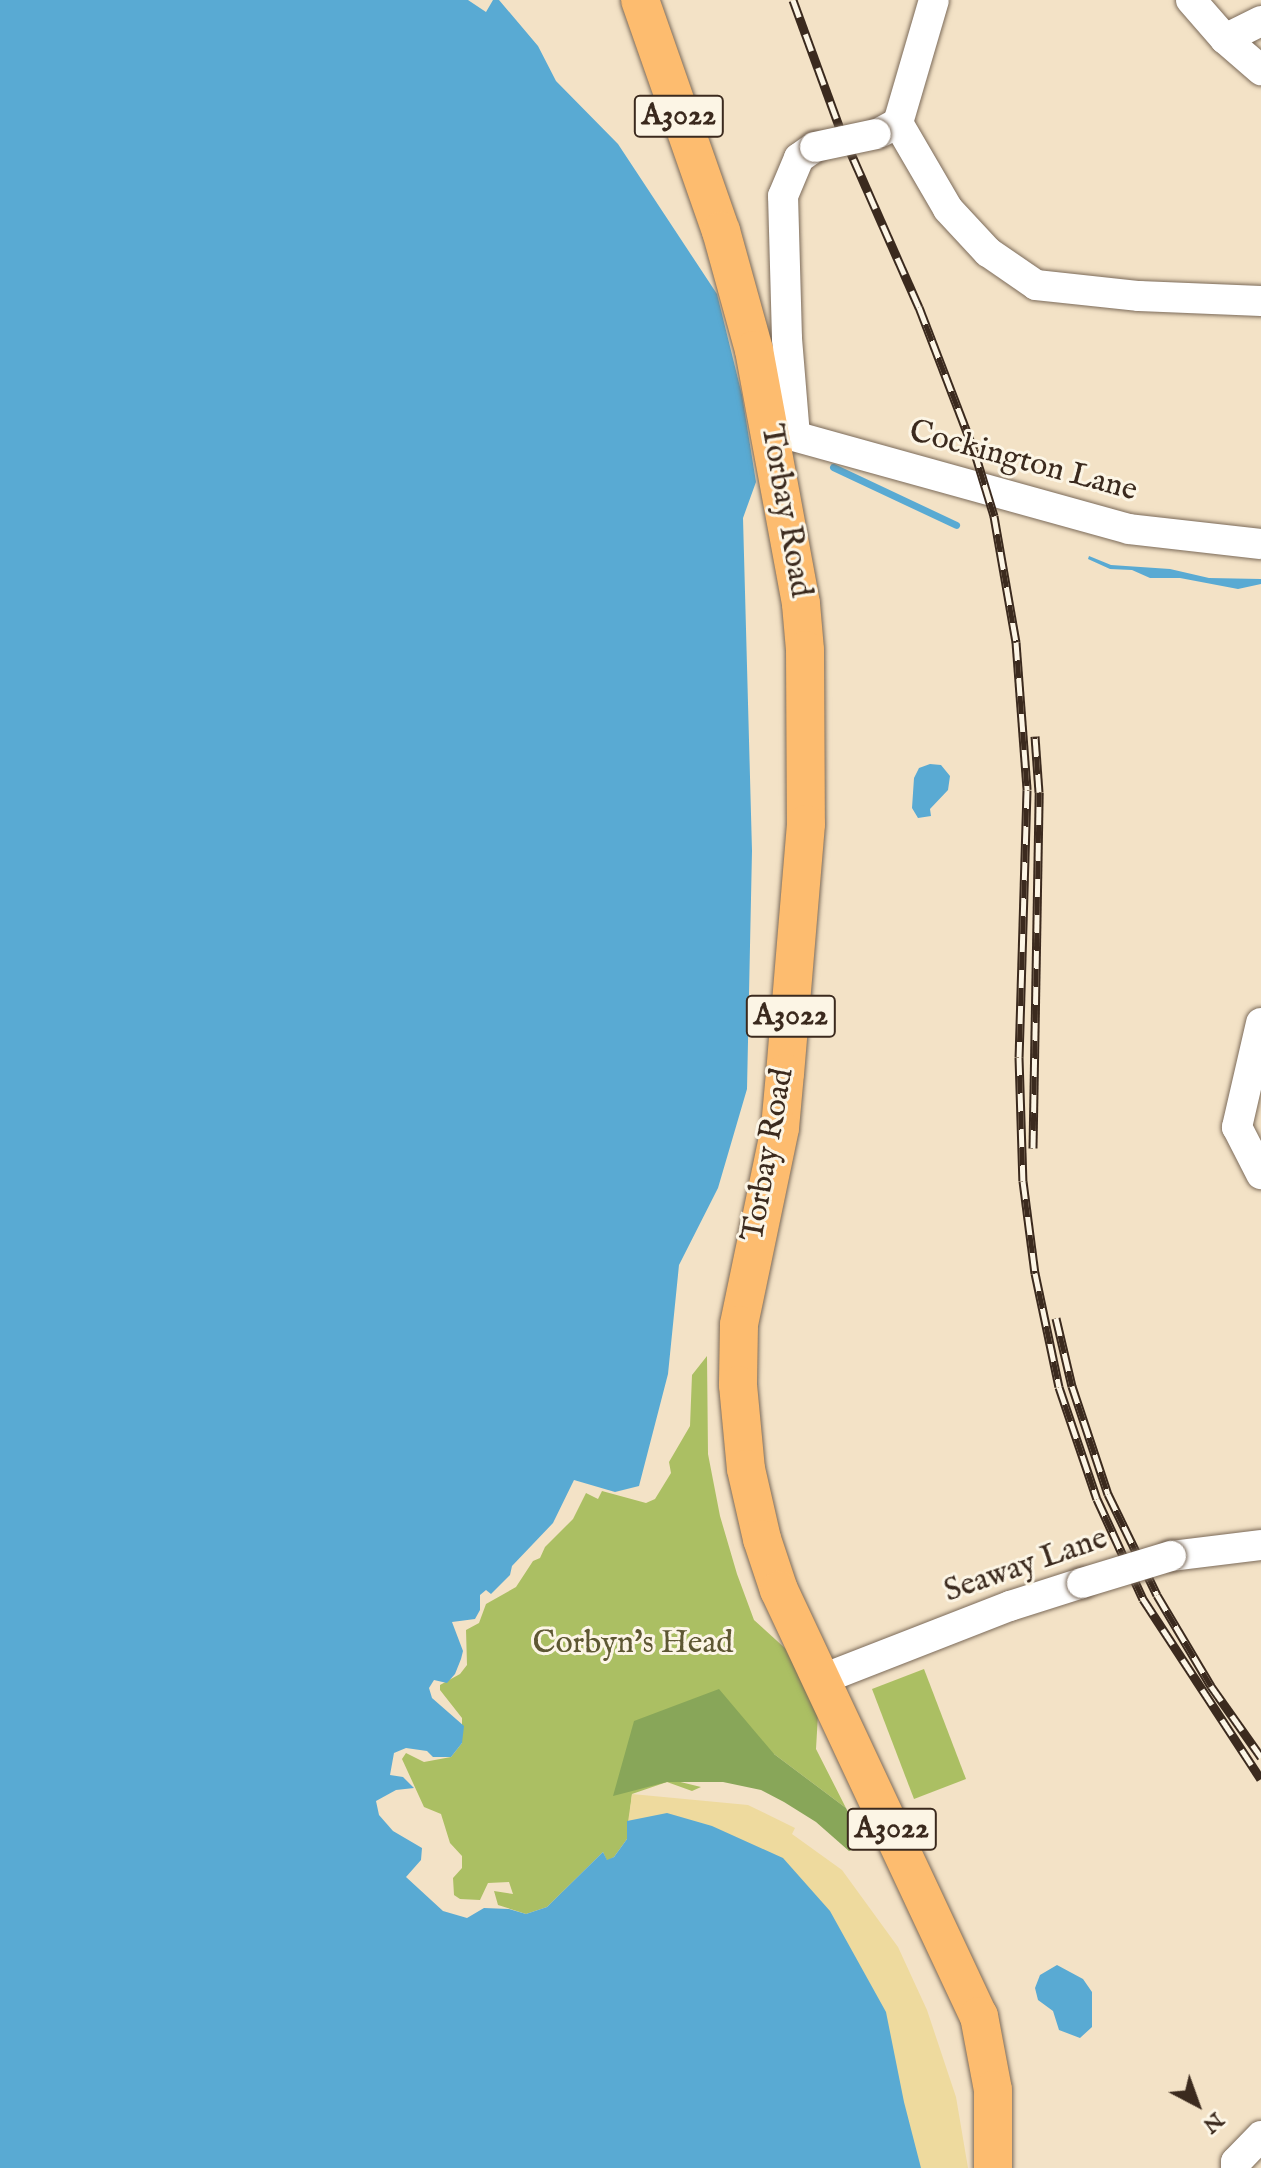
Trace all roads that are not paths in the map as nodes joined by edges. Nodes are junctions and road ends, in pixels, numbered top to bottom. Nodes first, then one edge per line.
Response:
1 (640, 0) edge
2 (934, 0) edge
3 (1191, 0) edge
4 (1261, 21) edge
5 (1225, 39) junction
6 (1261, 70) edge
7 (887, 129) junction
8 (1261, 301) edge
9 (783, 433) junction
10 (1261, 544) edge
11 (1260, 1034) edge
12 (1261, 1174) edge
13 (1261, 1545) edge
14 (820, 1680) junction
15 (993, 2090) junction
16 (1261, 2136) edge
17 (993, 2168) edge
18 (1019, 2168) edge
19 (1236, 2168) edge

1 - 9 main road, Torbay Road / A3022
2 - 7 street
3 - 5 street
4 - 5 street
5 - 6 street
7 - 8 street
7 - 9 street, bridge
9 - 10 street, Cockington Lane
9 - 14 main road, Torbay Road / A3022
11 - 12 street
13 - 14 street, Seaway Lane, bridge
14 - 15 main road, Torbay Road / A3022
15 - 17 main road, Torbay Road / A3022
15 - 18 main road, Torbay Road / A3022
16 - 19 street

